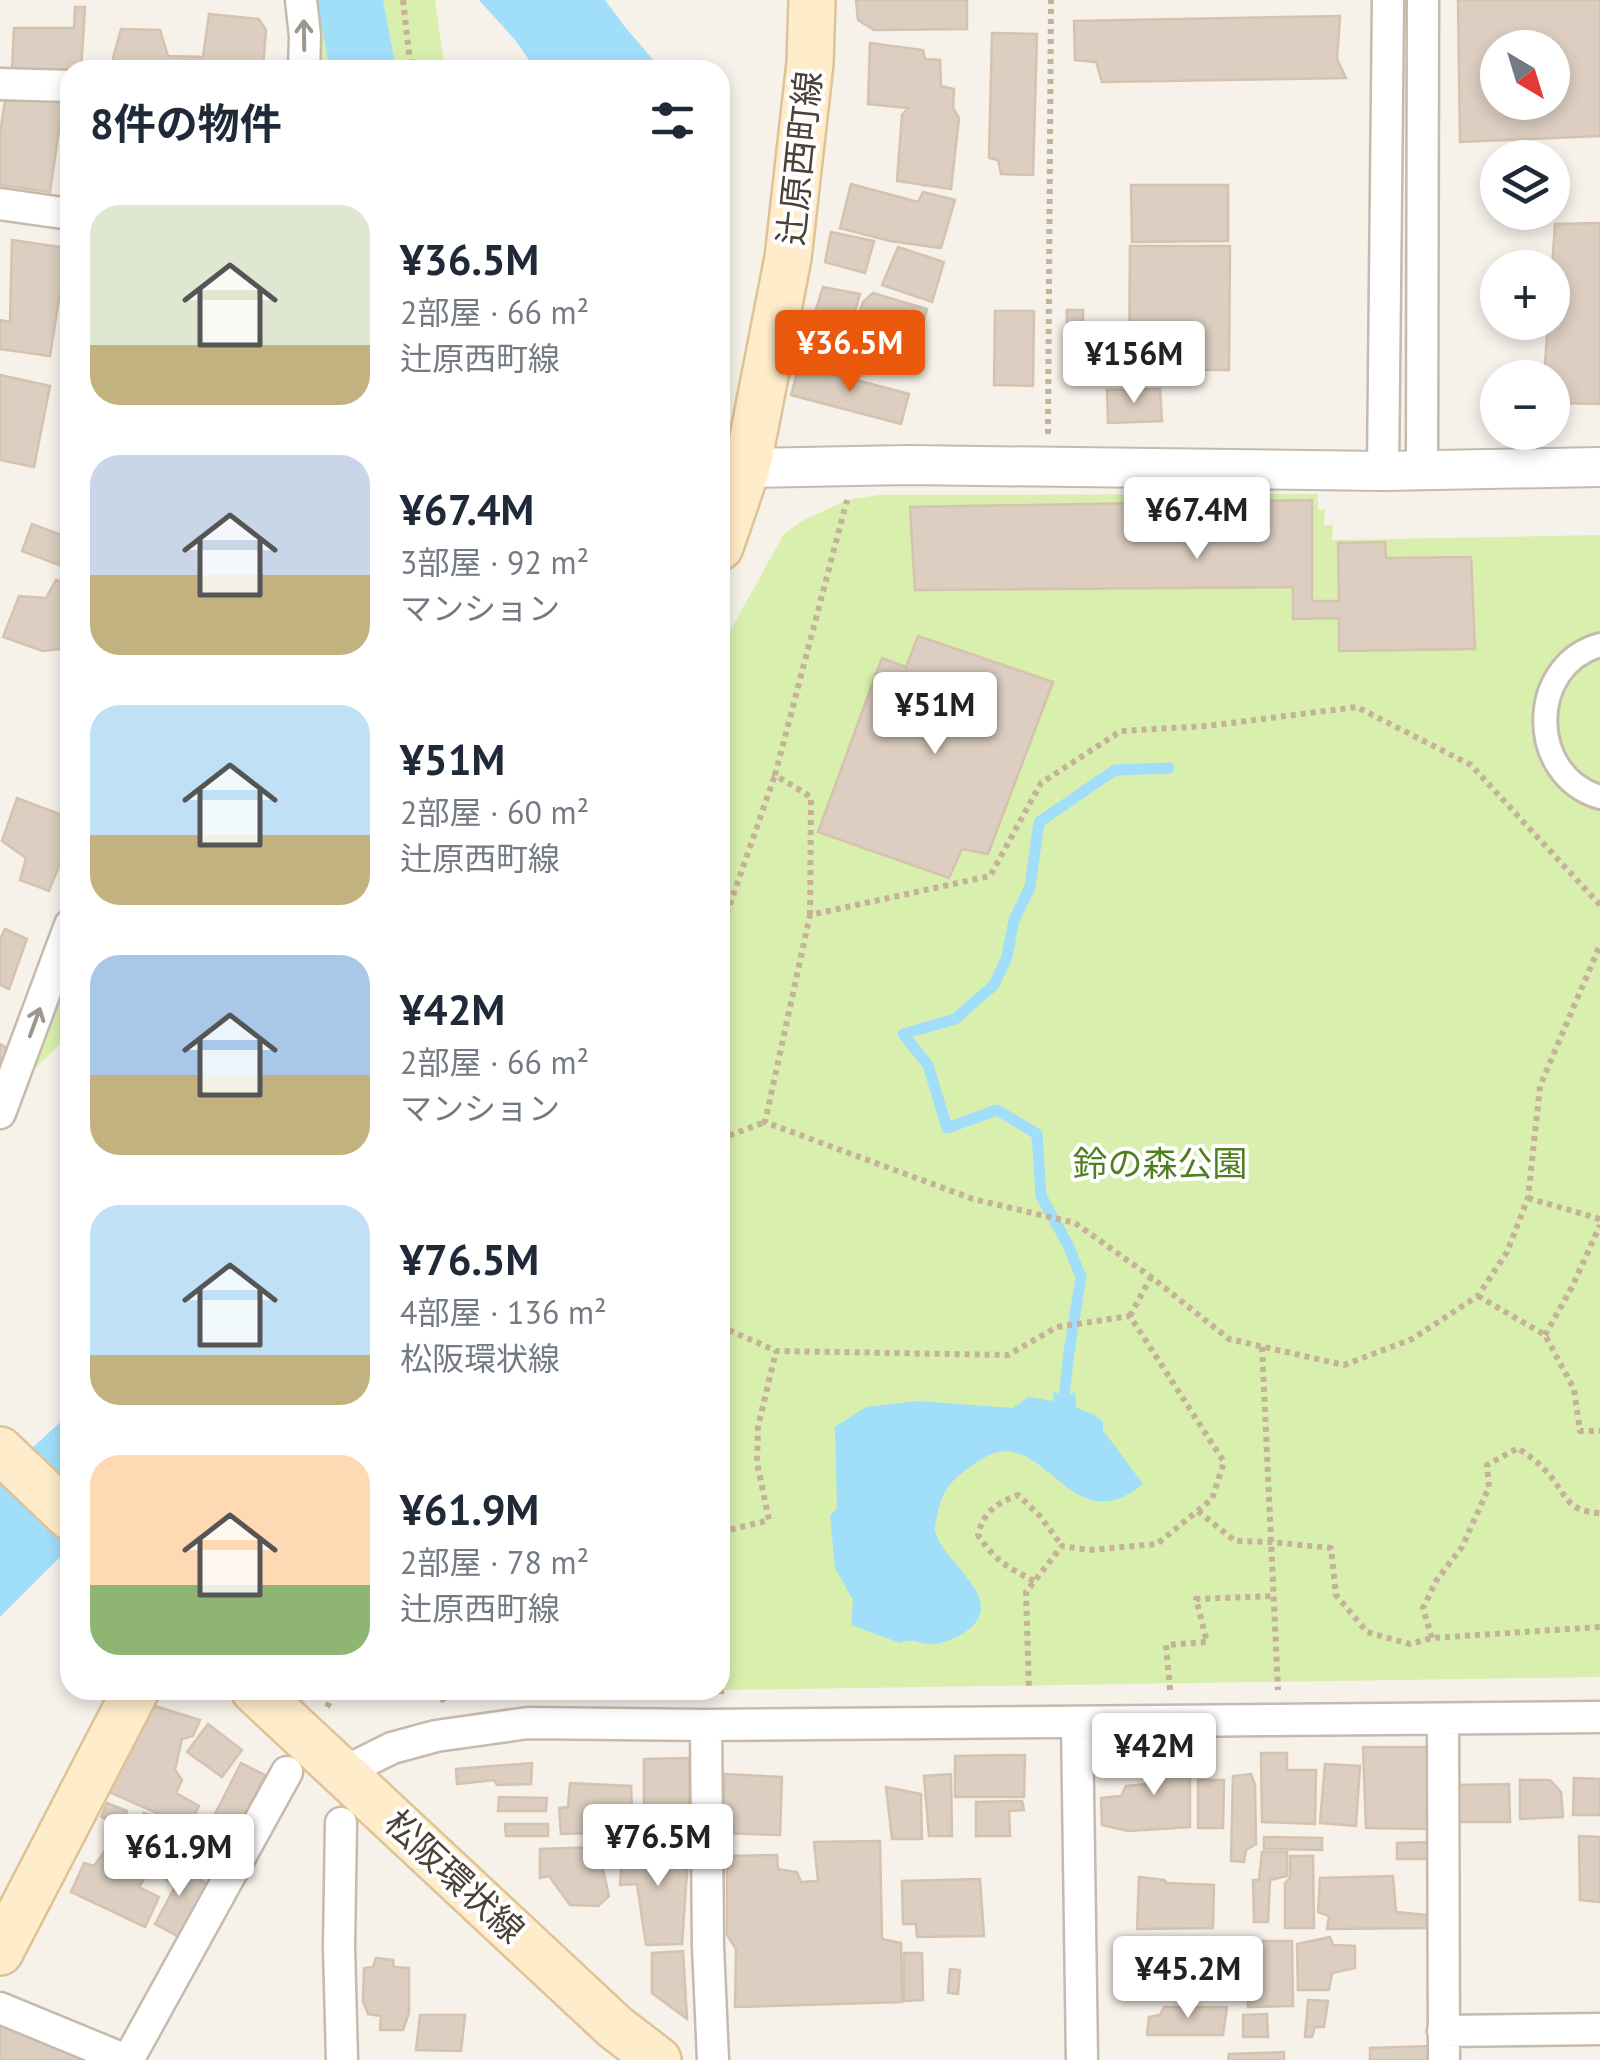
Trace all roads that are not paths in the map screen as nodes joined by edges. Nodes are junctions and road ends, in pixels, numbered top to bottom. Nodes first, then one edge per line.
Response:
1 (302, 0) edge
2 (812, 0) edge
3 (1388, 0) edge
4 (1422, 0) edge
5 (304, 60) edge
6 (0, 84) edge
7 (60, 86) edge
8 (0, 204) edge
9 (60, 213) edge
10 (1600, 467) edge
11 (746, 468) junction
12 (1383, 470) junction
13 (1422, 470) junction
14 (730, 517) edge
15 (1600, 645) edge
16 (1600, 796) edge
17 (60, 952) edge
18 (0, 1112) edge
19 (0, 1450) edge
20 (60, 1507) edge
21 (130, 1700) edge
22 (265, 1700) edge
23 (714, 1712) junction
24 (1600, 1717) edge
25 (1443, 1719) junction
26 (1078, 1722) junction
27 (287, 1772) dead end
28 (344, 1772) junction
29 (341, 1823) dead end
30 (7, 1923) edge
31 (0, 2008) edge
32 (1600, 2028) edge
33 (1444, 2045) edge
34 (127, 2060) edge
35 (342, 2060) edge
36 (658, 2060) edge
37 (714, 2060) edge
38 (1082, 2060) edge

5 -> 1 street
2 - 11 main road, 辻原西町線
3 - 12 street
4 - 13 street
6 - 7 street
8 - 9 street
10 - 13 street
11 - 12 street
11 - 14 main road, 辻原西町線
12 - 13 street
15 - 16 street
18 -> 17 street
19 - 20 main road
21 - 30 main road
22 - 28 main road, 松阪環状線
23 - 26 street
23 - 28 street
23 - 37 street
24 - 25 street
25 - 26 street
25 - 33 street
26 - 38 street
27 - 34 street
28 - 36 main road, 松阪環状線
29 - 35 street
31 - 34 street
32 - 33 street

